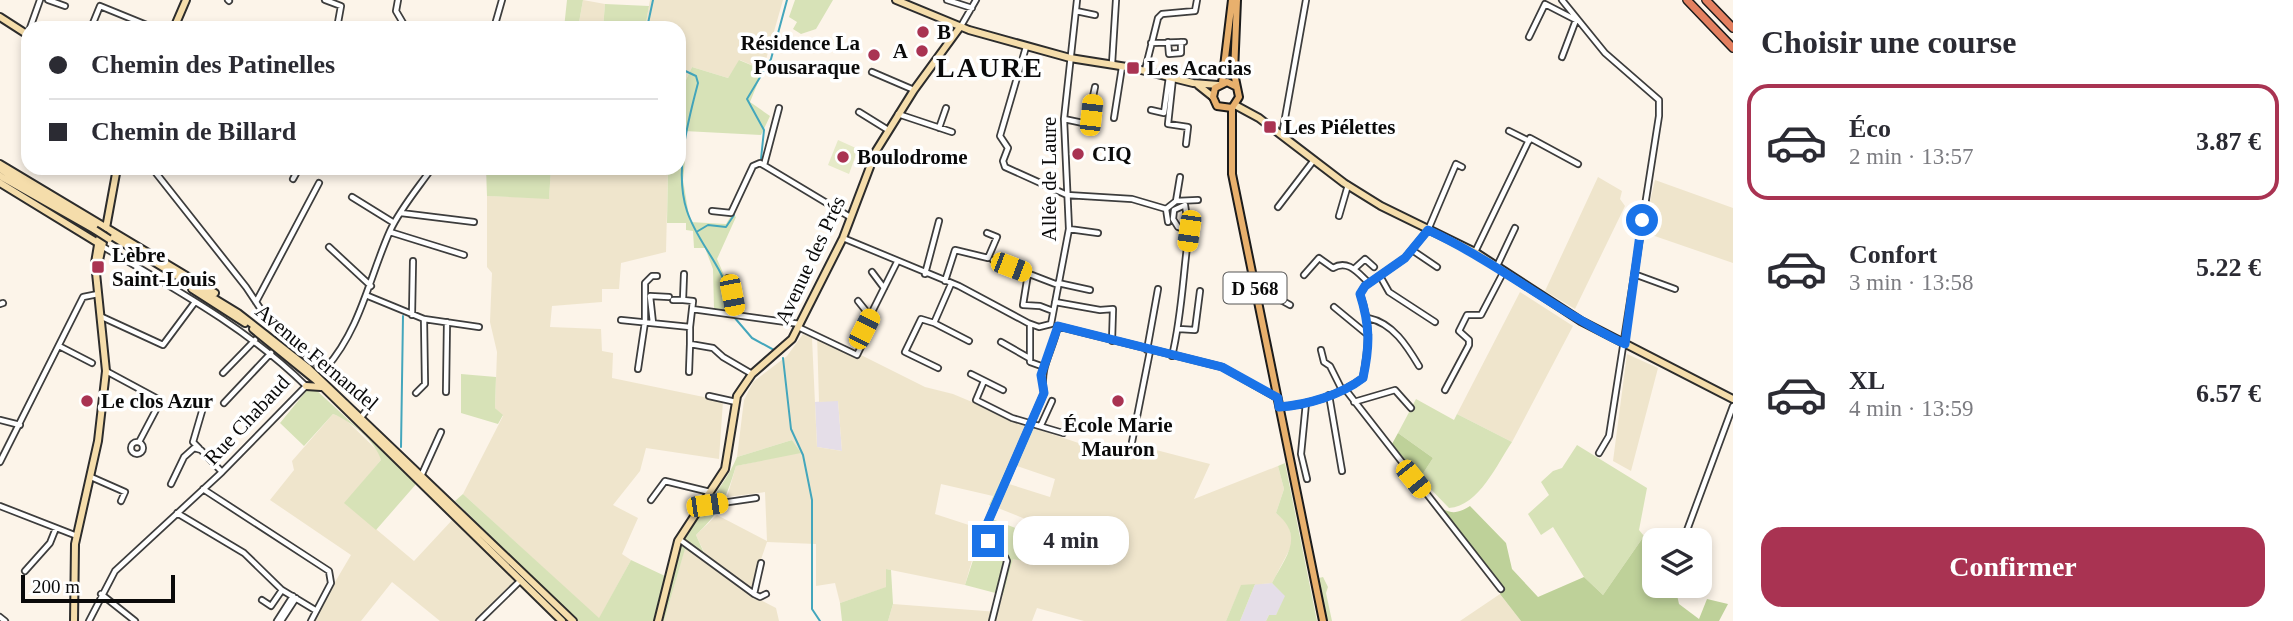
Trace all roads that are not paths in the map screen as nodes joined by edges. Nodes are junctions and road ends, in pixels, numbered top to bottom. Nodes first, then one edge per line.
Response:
1 (40, 0) edge
2 (48, 0) edge
3 (186, 0) edge
4 (325, 0) edge
5 (398, 0) edge
6 (502, 0) edge
7 (896, 0) edge
8 (947, 0) edge
9 (976, 0) edge
10 (1077, 0) edge
11 (1116, 0) edge
12 (1197, 0) edge
13 (1232, 0) edge
14 (1237, 0) edge
15 (1306, 0) edge
16 (1562, 0) edge
17 (1687, 0) edge
18 (1706, 0) edge
19 (65, 6) dead end
20 (972, 8) junction
21 (1076, 11) junction
22 (1096, 15) dead end
23 (0, 17) edge
24 (1576, 20) junction
25 (32, 21) edge
26 (94, 21) edge
27 (137, 21) edge
28 (177, 21) edge
29 (338, 21) edge
30 (402, 21) edge
31 (496, 21) edge
32 (960, 27) junction
33 (1733, 28) edge
34 (21, 30) edge
35 (1529, 37) dead end
36 (1168, 42) junction
37 (1151, 43) junction
38 (1026, 47) junction
39 (1733, 48) edge
40 (1562, 57) dead end
41 (1070, 58) junction
42 (1112, 64) junction
43 (1122, 66) junction
44 (1145, 70) junction
45 (872, 72) dead end
46 (1171, 77) junction
47 (1193, 83) junction
48 (1220, 84) junction
49 (1094, 87) dead end
50 (1237, 89) junction
51 (914, 90) junction
52 (1213, 97) junction
53 (1233, 106) junction
54 (779, 108) dead end
55 (946, 108) dead end
56 (1222, 108) junction
57 (1151, 110) dead end
58 (859, 112) dead end
59 (898, 114) junction
60 (1114, 118) dead end
61 (1259, 118) junction
62 (1064, 119) junction
63 (939, 128) junction
64 (888, 130) junction
65 (1509, 131) dead end
66 (952, 132) dead end
67 (1282, 135) junction
68 (1530, 139) junction
69 (1186, 144) dead end
70 (1231, 146) junction
71 (1314, 159) junction
72 (0, 164) edge
73 (1578, 164) dead end
74 (764, 165) junction
75 (1462, 167) dead end
76 (0, 169) edge
77 (115, 175) edge
78 (157, 175) edge
79 (295, 175) edge
80 (425, 175) edge
81 (0, 176) edge
82 (1180, 177) dead end
83 (293, 178) dead end
84 (0, 183) edge
85 (319, 183) dead end
86 (1348, 185) junction
87 (1067, 195) junction
88 (352, 197) dead end
89 (1198, 200) dead end
90 (1177, 201) junction
91 (1278, 207) dead end
92 (1166, 209) junction
93 (712, 211) dead end
94 (401, 213) junction
95 (1339, 216) dead end
96 (850, 217) junction
97 (939, 221) dead end
98 (474, 222) dead end
99 (1168, 222) dead end
100 (394, 223) junction
101 (1069, 229) junction
102 (1515, 229) dead end
103 (1428, 230) junction
104 (1189, 231) junction
105 (390, 232) junction
106 (987, 233) dead end
107 (1098, 233) dead end
108 (102, 234) junction
109 (843, 238) junction
110 (329, 247) dead end
111 (1412, 250) junction
112 (1475, 252) junction
113 (1360, 254) dead end
114 (464, 255) dead end
115 (1365, 259) junction
116 (993, 260) dead end
117 (413, 261) dead end
118 (897, 262) junction
119 (1497, 266) junction
120 (1374, 267) dead end
121 (1437, 267) dead end
122 (1354, 269) junction
123 (1504, 271) junction
124 (872, 272) dead end
125 (684, 274) dead end
126 (925, 274) junction
127 (1028, 274) junction
128 (1634, 274) junction
129 (1304, 275) dead end
130 (657, 276) dead end
131 (1380, 276) junction
132 (728, 278) dead end
133 (945, 281) junction
134 (951, 284) junction
135 (1058, 284) junction
136 (1369, 284) junction
137 (371, 286) junction
138 (1255, 286) junction
139 (884, 288) junction
140 (1158, 289) dead end
141 (1675, 289) dead end
142 (1090, 290) dead end
143 (1200, 291) dead end
144 (99, 294) junction
145 (368, 296) junction
146 (683, 300) junction
147 (195, 302) junction
148 (256, 302) junction
149 (858, 302) dead end
150 (1055, 302) junction
151 (1290, 305) dead end
152 (1334, 307) dead end
153 (692, 309) junction
154 (1053, 311) junction
155 (735, 313) junction
156 (412, 315) junction
157 (870, 316) junction
158 (102, 317) junction
159 (1368, 318) junction
160 (424, 319) junction
161 (621, 320) dead end
162 (447, 322) junction
163 (645, 322) junction
164 (1435, 322) dead end
165 (653, 323) junction
166 (934, 323) junction
167 (872, 324) dead end
168 (1030, 324) junction
169 (1051, 324) junction
170 (799, 326) junction
171 (1058, 326) junction
172 (479, 327) dead end
173 (690, 327) junction
174 (1179, 329) junction
175 (1369, 336) junction
176 (255, 340) junction
177 (969, 341) dead end
178 (1112, 341) junction
179 (857, 342) dead end
180 (1001, 342) dead end
181 (690, 344) junction
182 (1625, 344) junction
183 (59, 346) junction
184 (1148, 350) junction
185 (1321, 350) dead end
186 (271, 353) junction
187 (1172, 356) junction
188 (1029, 358) junction
189 (92, 363) dead end
190 (1419, 366) dead end
191 (1044, 367) junction
192 (937, 368) dead end
193 (638, 369) dead end
194 (106, 371) junction
195 (689, 372) dead end
196 (223, 373) dead end
197 (752, 374) junction
198 (971, 374) dead end
199 (984, 381) junction
200 (306, 386) junction
201 (1003, 390) dead end
202 (1343, 390) junction
203 (1445, 390) dead end
204 (328, 392) junction
205 (446, 392) dead end
206 (416, 393) dead end
207 (1329, 395) junction
208 (709, 396) dead end
209 (1278, 398) junction
210 (1733, 399) edge
211 (205, 401) dead end
212 (1052, 401) dead end
213 (736, 402) junction
214 (1354, 402) junction
215 (223, 403) dead end
216 (1306, 403) junction
217 (1733, 406) edge
218 (369, 407) dead end
219 (1279, 407) junction
220 (1411, 408) dead end
221 (362, 416) junction
222 (0, 420) edge
223 (1032, 422) junction
224 (20, 425) junction
225 (1041, 425) junction
226 (441, 432) dead end
227 (1063, 433) dead end
228 (139, 442) dead end
229 (1132, 442) dead end
230 (201, 450) junction
231 (1599, 453) dead end
232 (0, 462) edge
233 (1342, 471) dead end
234 (222, 472) junction
235 (422, 474) junction
236 (91, 477) junction
237 (1307, 479) dead end
238 (171, 484) dead end
239 (203, 489) junction
240 (710, 492) junction
241 (756, 498) dead end
242 (651, 499) dead end
243 (121, 500) dead end
244 (0, 506) edge
245 (700, 506) junction
246 (177, 513) junction
247 (56, 528) junction
248 (1688, 528) edge
249 (77, 536) junction
250 (679, 538) junction
251 (761, 563) dead end
252 (25, 571) dead end
253 (521, 580) junction
254 (1501, 589) dead end
255 (282, 590) junction
256 (101, 594) junction
257 (754, 594) junction
258 (766, 594) dead end
259 (294, 597) junction
260 (262, 600) dead end
261 (315, 610) junction
262 (0, 617) edge
263 (5, 621) edge
264 (75, 621) edge
265 (89, 621) edge
266 (135, 621) edge
267 (279, 621) edge
268 (311, 621) edge
269 (479, 621) edge
270 (562, 621) edge
271 (573, 621) edge
272 (658, 621) edge
273 (992, 621) edge
274 (1323, 621) edge

1 - 25 street
2 - 19 street
3 - 28 main road
4 - 29 street
5 - 30 street
6 - 31 street
7 - 32 main road
8 - 20 street
9 - 20 street
10 - 21 street, Allée de Laure
11 - 42 street
12 - 37 street
13 - 48 main road
14 - 50 main road
15 - 67 street
16 - 24 street
17 - 39 highway
18 - 33 highway
20 - 32 street
21 - 22 street
21 - 41 street, Allée de Laure
23 - 34 main road
24 - 35 street
24 - 40 street
24 - 128 street
26 - 27 street
32 - 38 main road
32 - 51 main road, Avenue des Prés
36 - 36 street
36 - 37 street
37 - 44 street
38 - 41 main road
38 - 87 street
41 - 42 main road
41 - 62 street, Allée de Laure
42 - 43 main road
43 - 44 main road
43 - 60 street
44 - 46 main road
45 - 51 street
46 - 47 main road
46 - 57 street
46 - 69 street
47 - 48 main road
47 - 52 main road
48 - 50 main road
48 - 52 main road
49 - 62 street
50 - 53 main road
50 - 61 main road
51 - 59 main road, Avenue des Prés
52 - 56 main road
53 - 56 main road
53 - 61 main road
53 - 70 main road, D 568
54 - 74 street
55 - 63 street
56 - 70 main road, D 568
58 - 64 street
59 - 63 street
59 - 64 main road, Avenue des Prés
61 - 67 main road
62 - 87 street, Allée de Laure
63 - 66 street
64 - 96 main road, Avenue des Prés
65 - 68 street
67 - 71 main road
68 - 73 street
68 - 112 street
70 - 138 main road, D 568
71 - 86 main road
71 - 91 street
72 - 108 main road
74 - 93 street
74 - 96 street
75 - 103 street
76 - 108 main road, Avenue Fernandel
77 - 108 main road
78 - 148 street
79 - 83 street
80 - 94 street
81 - 108 main road, Avenue Fernandel
82 - 90 street
84 - 108 main road
85 - 148 street
86 - 95 street
86 - 103 main road
87 - 92 street
87 - 101 street, Allée de Laure
88 - 100 street
89 - 90 street
90 - 92 street
92 - 99 street
94 - 98 street
94 - 100 street
96 - 109 main road, Avenue des Prés
97 - 126 street
100 - 105 street
101 - 107 street
101 - 135 street, Allée de Laure
102 - 119 street
103 - 111 street
103 - 112 main road
104 - 104 street
104 - 174 street
105 - 114 street
105 - 137 street
106 - 133 street
108 - 144 main road
108 - 147 street, Rue Chabaud
108 - 204 main road, Avenue Fernandel
108 - 221 main road, Avenue Fernandel
109 - 118 street
109 - 170 main road, Avenue des Prés
110 - 137 street
111 - 121 street
111 - 131 street
112 - 119 main road
113 - 115 street
115 - 120 street
115 - 122 street
116 - 127 street
117 - 156 street
118 - 126 street
118 - 139 street
119 - 123 main road
122 - 129 street
122 - 136 street
123 - 182 main road
123 - 203 street
124 - 139 street
125 - 146 street
126 - 133 street
127 - 135 street
127 - 154 street
128 - 141 street
128 - 182 street
130 - 163 street
131 - 136 street
131 - 164 street
132 - 155 street
133 - 134 street
134 - 166 street
134 - 168 street
135 - 142 street
135 - 150 street, Allée de Laure
136 - 159 street
137 - 145 street
138 - 151 street
138 - 209 main road, D 568
139 - 157 street
140 - 184 street
143 - 174 street
144 - 158 main road
144 - 183 street
145 - 148 street
145 - 156 street
146 - 153 street
146 - 165 street
147 - 158 street
147 - 176 street, Rue Chabaud
149 - 157 street
150 - 154 street, Allée de Laure
150 - 178 street
152 - 175 street
153 - 155 street
153 - 173 street
154 - 169 street, Allée de Laure
155 - 170 street
156 - 160 street
157 - 179 street
158 - 194 main road
159 - 175 street
159 - 190 street
160 - 162 street
160 - 206 street
161 - 163 street
162 - 172 street
162 - 205 street
163 - 165 street
163 - 193 street
165 - 173 street
166 - 177 street
166 - 192 street
167 - 170 street
168 - 169 street
168 - 188 street
169 - 171 street
170 - 197 main road, Avenue des Prés
171 - 178 street
171 - 191 street
173 - 181 street
174 - 187 street
175 - 202 street
176 - 186 street, Rue Chabaud
176 - 196 street
178 - 184 street
180 - 188 street
181 - 195 street
181 - 197 street
182 - 210 main road
182 - 231 street
183 - 189 street
183 - 224 street
184 - 187 street
184 - 229 street
185 - 202 street
186 - 200 street, Rue Chabaud
186 - 215 street
187 - 209 street
188 - 191 street
191 - 223 street
194 - 228 street
194 - 236 main road
197 - 213 main road, Avenue des Prés
198 - 199 street
199 - 201 street
199 - 223 street
200 - 204 main road
200 - 234 street, Rue Chabaud
202 - 207 street
202 - 214 street
204 - 253 main road, Avenue Fernandel
207 - 216 street
207 - 233 street
208 - 213 street
209 - 219 main road, D 568
211 - 230 street
212 - 225 street
213 - 240 main road, Avenue des Prés
214 - 220 street
214 - 254 street
216 - 219 street
216 - 237 street
217 - 248 street
218 - 221 street
219 - 274 main road, D 568
221 - 235 main road, Avenue Fernandel
222 - 224 street
223 - 225 street
223 - 273 street
224 - 232 street
225 - 227 street
226 - 235 street
230 - 234 street
230 - 238 street
234 - 239 street, Rue Chabaud
235 - 271 main road, Avenue Fernandel
236 - 243 street
236 - 249 main road
239 - 246 street, Rue Chabaud
239 - 261 street
240 - 242 street
240 - 245 main road, Avenue des Prés
241 - 245 street
244 - 247 street
245 - 250 main road, Avenue des Prés
246 - 255 street
246 - 256 street, Rue Chabaud
247 - 249 street
247 - 252 street
249 - 264 main road
250 - 257 street
250 - 272 main road, Avenue des Prés
251 - 257 street
253 - 269 street
253 - 270 main road, Avenue Fernandel
255 - 259 street
255 - 260 street
256 - 265 street, Rue Chabaud
256 - 266 street
257 - 258 street
259 - 261 street
259 - 267 street
261 - 268 street
262 - 263 street

